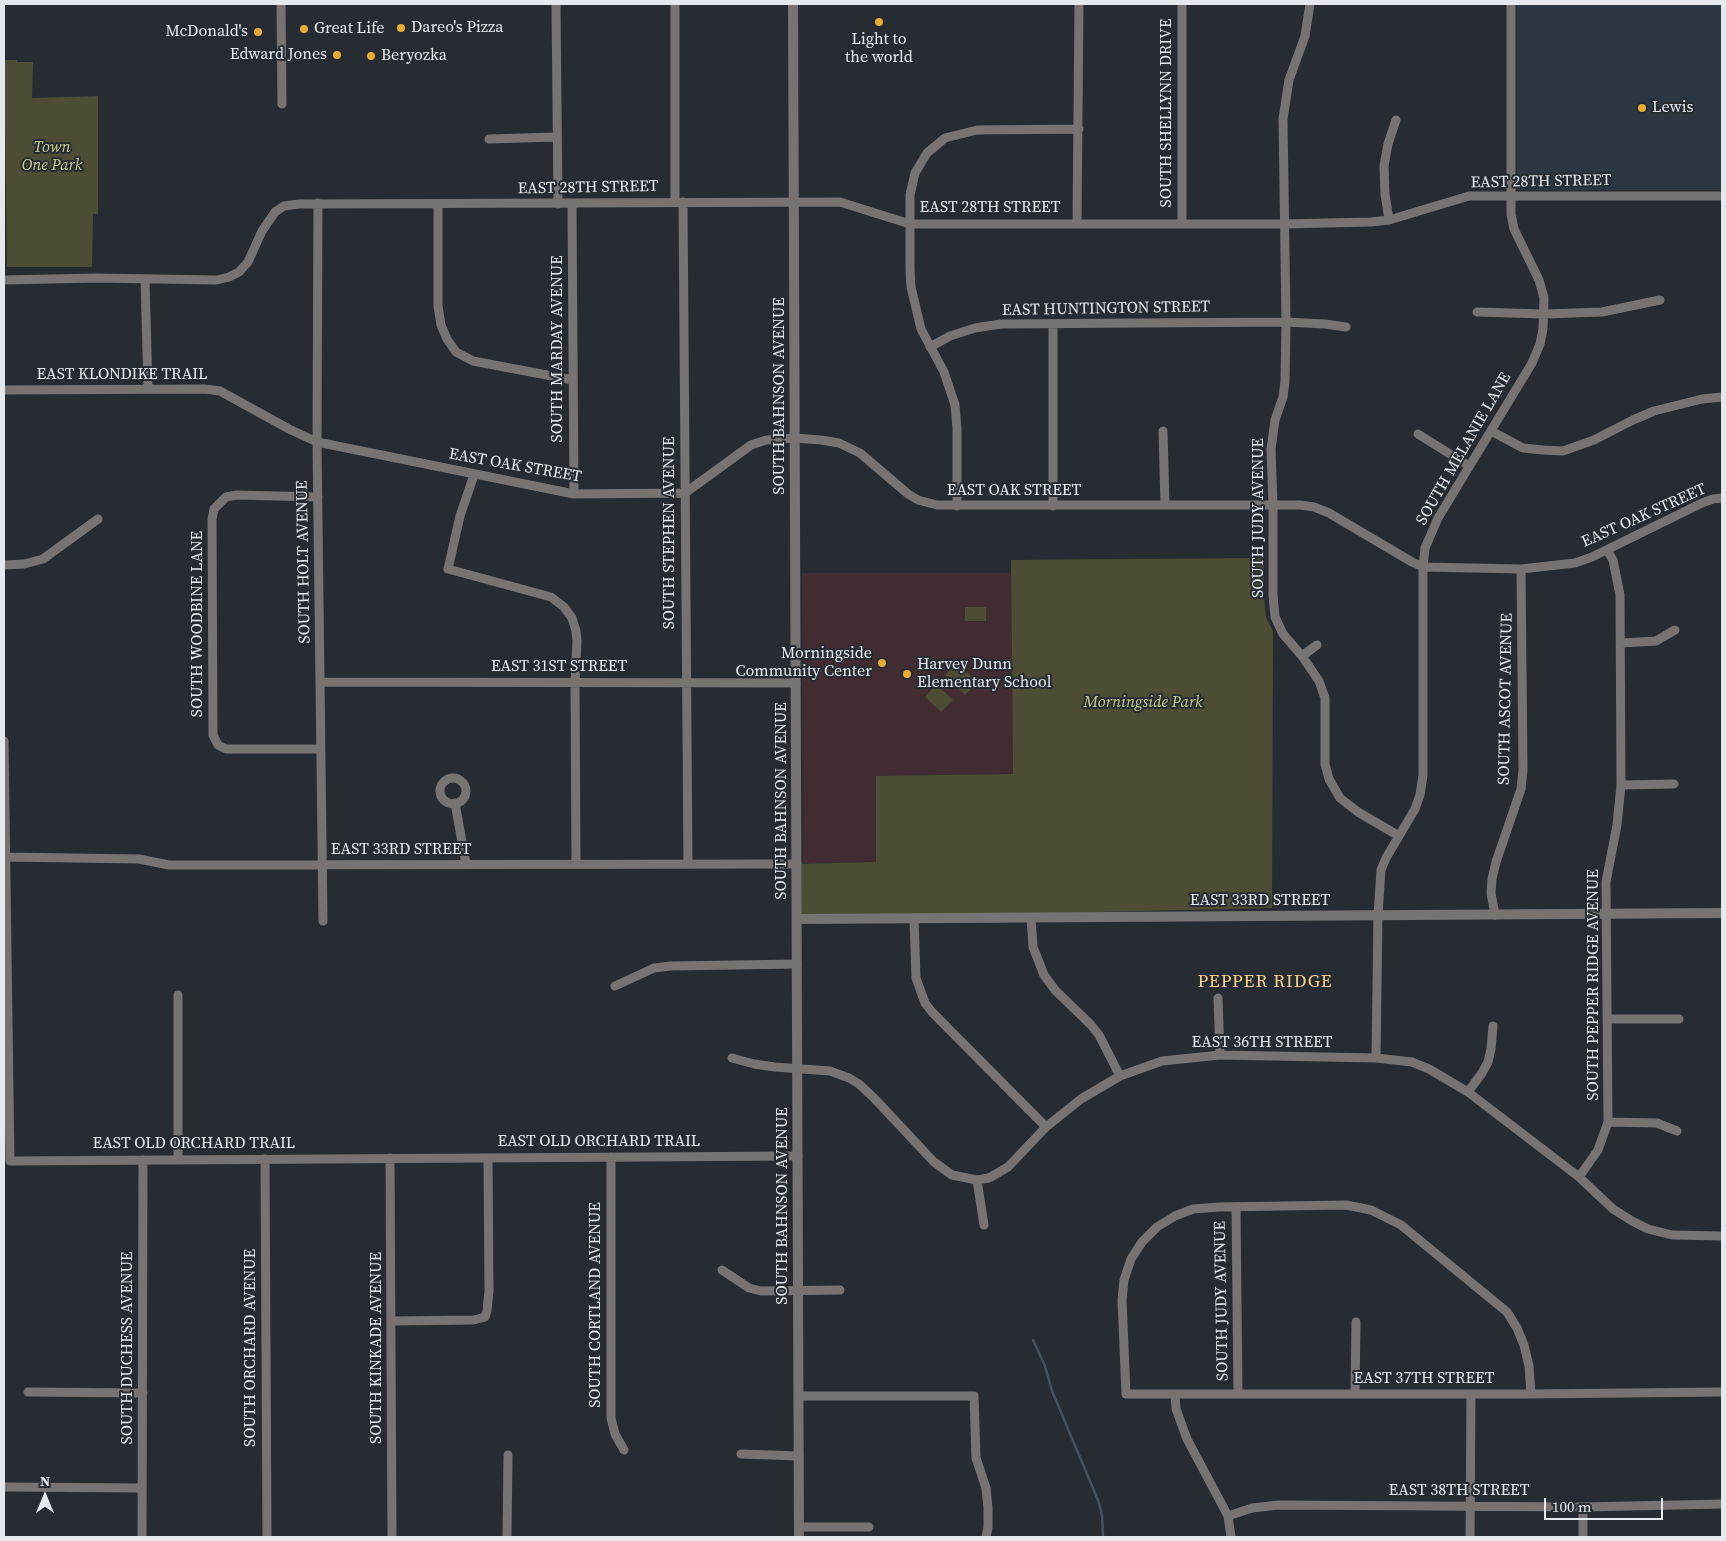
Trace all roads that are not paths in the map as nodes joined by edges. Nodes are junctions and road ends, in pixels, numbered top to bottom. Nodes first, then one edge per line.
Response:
1 (281, 4) edge
2 (556, 4) edge
3 (675, 4) edge
4 (793, 4) edge
5 (1079, 4) edge
6 (1182, 4) edge
7 (1310, 4) edge
8 (1511, 4) edge
9 (282, 104) dead end
10 (1396, 120) dead end
11 (1079, 129) junction
12 (556, 137) junction
13 (489, 139) dead end
14 (1510, 196) junction
15 (1722, 196) edge
16 (794, 201) junction
17 (679, 202) junction
18 (318, 203) junction
19 (438, 204) junction
20 (558, 204) junction
21 (572, 204) junction
22 (1389, 220) junction
23 (1078, 223) junction
24 (1182, 223) junction
25 (910, 224) junction
26 (1284, 224) junction
27 (145, 279) junction
28 (4, 280) edge
29 (1660, 300) dead end
30 (1477, 312) dead end
31 (1544, 314) junction
32 (1286, 322) junction
33 (1053, 324) junction
34 (1346, 328) dead end
35 (930, 347) junction
36 (573, 380) junction
37 (148, 389) junction
38 (4, 390) edge
39 (1722, 397) edge
40 (1163, 431) dead end
41 (1491, 431) junction
42 (1418, 434) dead end
43 (795, 438) junction
44 (317, 442) junction
45 (1469, 466) junction
46 (474, 475) junction
47 (685, 493) junction
48 (574, 494) junction
49 (318, 497) junction
50 (1722, 498) edge
51 (1165, 505) junction
52 (1273, 505) junction
53 (957, 506) junction
54 (1053, 506) junction
55 (98, 519) dead end
56 (1607, 550) junction
57 (4, 565) edge
58 (1423, 567) junction
59 (1522, 570) junction
60 (1675, 630) dead end
61 (1621, 643) junction
62 (1317, 645) dead end
63 (1302, 656) junction
64 (321, 682) junction
65 (575, 682) junction
66 (686, 682) junction
67 (796, 683) junction
68 (4, 741) edge
69 (320, 749) junction
70 (1674, 784) dead end
71 (1622, 785) junction
72 (455, 803) dead end
73 (1400, 836) junction
74 (6, 857) junction
75 (688, 863) junction
76 (466, 864) junction
77 (576, 864) junction
78 (797, 864) junction
79 (323, 865) junction
80 (1722, 913) edge
81 (1606, 914) junction
82 (1495, 915) junction
83 (1378, 916) junction
84 (914, 918) junction
85 (1031, 918) junction
86 (797, 919) junction
87 (323, 921) dead end
88 (5, 925) edge
89 (797, 964) junction
90 (615, 986) dead end
91 (178, 995) dead end
92 (1218, 998) dead end
93 (1608, 1019) junction
94 (1679, 1019) dead end
95 (1493, 1026) dead end
96 (1220, 1055) junction
97 (732, 1058) dead end
98 (1376, 1058) junction
99 (797, 1070) junction
100 (1120, 1076) junction
101 (1468, 1092) junction
102 (1608, 1122) junction
103 (1046, 1126) junction
104 (1677, 1131) dead end
105 (798, 1156) junction
106 (611, 1157) junction
107 (390, 1158) junction
108 (488, 1158) junction
109 (265, 1159) junction
110 (144, 1160) junction
111 (178, 1160) junction
112 (7, 1161) edge
113 (1579, 1177) junction
114 (977, 1180) junction
115 (1236, 1208) junction
116 (984, 1225) dead end
117 (1722, 1236) edge
118 (722, 1270) dead end
119 (840, 1290) dead end
120 (799, 1291) junction
121 (392, 1321) junction
122 (1356, 1322) dead end
123 (28, 1392) dead end
124 (1722, 1392) edge
125 (143, 1393) junction
126 (1355, 1393) junction
127 (1175, 1394) junction
128 (1238, 1394) junction
129 (1471, 1394) junction
130 (1530, 1394) junction
131 (799, 1396) junction
132 (624, 1450) dead end
133 (741, 1454) dead end
134 (508, 1455) dead end
135 (799, 1456) junction
136 (4, 1487) edge
137 (142, 1488) junction
138 (1722, 1504) edge
139 (1470, 1506) junction
140 (1583, 1507) junction
141 (1228, 1516) junction
142 (869, 1527) dead end
143 (799, 1532) edge
144 (142, 1537) edge
145 (267, 1537) edge
146 (392, 1537) edge
147 (507, 1537) edge
148 (986, 1537) edge
149 (1231, 1537) edge
150 (1470, 1537) edge
151 (1583, 1537) edge

1 - 9 street
2 - 12 street
3 - 17 street, SOUTH STEPHEN AVENUE
4 - 16 street, SOUTH BAHNSON AVENUE
5 - 11 street
6 - 24 street, SOUTH SHELLYNN DRIVE
7 - 26 street, SOUTH JUDY AVENUE
8 - 14 street, SOUTH MELANIE LANE
10 - 22 street
11 - 23 street
11 - 25 street
12 - 13 street
12 - 20 street
14 - 15 street, EAST 28TH STREET
14 - 22 street, EAST 28TH STREET
14 - 31 street, SOUTH MELANIE LANE
16 - 17 street, EAST 28TH STREET
16 - 25 street, EAST 28TH STREET
16 - 43 street, SOUTH BAHNSON AVENUE
17 - 21 street, EAST 28TH STREET
17 - 47 street, SOUTH STEPHEN AVENUE
18 - 19 street, EAST 28TH STREET
18 - 27 street, EAST 28TH STREET
18 - 44 street, SOUTH HOLT AVENUE
19 - 20 street, EAST 28TH STREET
19 - 36 street
20 - 21 street, EAST 28TH STREET
21 - 36 street, SOUTH MARDAY AVENUE
22 - 26 street, EAST 28TH STREET
23 - 24 street, EAST 28TH STREET
23 - 25 street, EAST 28TH STREET
24 - 26 street, EAST 28TH STREET
25 - 35 street
26 - 32 street, SOUTH JUDY AVENUE
27 - 28 street, EAST 28TH STREET
27 - 37 street
29 - 31 street
30 - 31 street
31 - 41 street, SOUTH MELANIE LANE
32 - 33 street, EAST HUNTINGTON STREET
32 - 34 street, EAST HUNTINGTON STREET
32 - 52 street, SOUTH JUDY AVENUE
33 - 35 street, EAST HUNTINGTON STREET
33 - 54 street
35 - 53 street
36 - 48 street, SOUTH MARDAY AVENUE
37 - 38 street, EAST KLONDIKE TRAIL
37 - 44 street, EAST KLONDIKE TRAIL
39 - 41 street
40 - 51 street
41 - 45 street, SOUTH MELANIE LANE
42 - 45 street
43 - 47 street, EAST OAK STREET
43 - 53 street, EAST OAK STREET
43 - 67 street, SOUTH BAHNSON AVENUE
44 - 46 street, EAST OAK STREET
44 - 49 street, SOUTH HOLT AVENUE
45 - 58 street, SOUTH MELANIE LANE
46 - 48 street, EAST OAK STREET
46 - 65 street
47 - 48 street, EAST OAK STREET
47 - 66 street, SOUTH STEPHEN AVENUE
49 - 64 street, SOUTH HOLT AVENUE
49 - 69 street, SOUTH WOODBINE LANE
50 - 56 street, EAST OAK STREET
51 - 52 street, EAST OAK STREET
51 - 54 street, EAST OAK STREET
52 - 58 street, EAST OAK STREET
52 - 63 street, SOUTH JUDY AVENUE
53 - 54 street, EAST OAK STREET
55 - 57 street
56 - 59 street, EAST OAK STREET
56 - 61 street, SOUTH PEPPER RIDGE AVENUE
58 - 59 street, EAST OAK STREET
58 - 73 street, SOUTH MELANIE LANE
59 - 82 street, SOUTH ASCOT AVENUE
60 - 61 street
61 - 71 street, SOUTH PEPPER RIDGE AVENUE
62 - 63 street
63 - 73 street, SOUTH JUDY AVENUE
64 - 65 street, EAST 31ST STREET
64 - 69 street, SOUTH HOLT AVENUE
65 - 66 street, EAST 31ST STREET
65 - 77 street
66 - 67 street, EAST 31ST STREET
66 - 75 street, SOUTH STEPHEN AVENUE
67 - 78 street, SOUTH BAHNSON AVENUE
68 - 74 street, EAST OLD ORCHARD TRAIL
69 - 79 street, SOUTH HOLT AVENUE
70 - 71 street
71 - 81 street, SOUTH PEPPER RIDGE AVENUE
72 - 76 street
73 - 83 street, SOUTH MELANIE LANE
74 - 79 street, EAST 33RD STREET
74 - 88 street, EAST OLD ORCHARD TRAIL
75 - 77 street, EAST 33RD STREET
75 - 78 street, EAST 33RD STREET
76 - 77 street, EAST 33RD STREET
76 - 79 street, EAST 33RD STREET
78 - 86 street, SOUTH BAHNSON AVENUE
79 - 87 street, SOUTH HOLT AVENUE
80 - 81 street, EAST 33RD STREET
81 - 82 street, EAST 33RD STREET
81 - 93 street, SOUTH PEPPER RIDGE AVENUE
82 - 83 street, EAST 33RD STREET
83 - 85 street, EAST 33RD STREET
83 - 98 street, SOUTH MELANIE LANE
84 - 85 street, EAST 33RD STREET
84 - 86 street, EAST 33RD STREET
84 - 103 street
85 - 100 street
86 - 89 street, SOUTH BAHNSON AVENUE
88 - 112 street, EAST OLD ORCHARD TRAIL
89 - 90 street
89 - 99 street, SOUTH BAHNSON AVENUE
91 - 111 street
92 - 96 street
93 - 94 street
93 - 102 street, SOUTH PEPPER RIDGE AVENUE
95 - 101 street
96 - 98 street, EAST 36TH STREET
96 - 100 street, EAST 36TH STREET
97 - 99 street
98 - 101 street, EAST 36TH STREET
99 - 105 street, SOUTH BAHNSON AVENUE
99 - 114 street
100 - 103 street, EAST 36TH STREET
101 - 113 street, EAST 36TH STREET
102 - 104 street
102 - 113 street, SOUTH PEPPER RIDGE AVENUE
103 - 114 street, EAST 36TH STREET
105 - 106 street, EAST OLD ORCHARD TRAIL
105 - 120 street, SOUTH BAHNSON AVENUE
106 - 108 street, EAST OLD ORCHARD TRAIL
106 - 132 street, SOUTH CORTLAND AVENUE
107 - 108 street, EAST OLD ORCHARD TRAIL
107 - 109 street, EAST OLD ORCHARD TRAIL
107 - 121 street, SOUTH KINKADE AVENUE
108 - 121 street
109 - 111 street, EAST OLD ORCHARD TRAIL
109 - 145 street, SOUTH ORCHARD AVENUE
110 - 111 street, EAST OLD ORCHARD TRAIL
110 - 112 street, EAST OLD ORCHARD TRAIL
110 - 125 street, SOUTH DUCHESS AVENUE
113 - 117 street, EAST 36TH STREET
114 - 116 street
115 - 127 street, EAST 37TH STREET
115 - 128 street, SOUTH JUDY AVENUE
115 - 130 street
118 - 120 street
119 - 120 street
120 - 131 street, SOUTH BAHNSON AVENUE
121 - 146 street, SOUTH KINKADE AVENUE
122 - 126 street
123 - 125 street
124 - 130 street, EAST 37TH STREET
125 - 137 street, SOUTH DUCHESS AVENUE
126 - 128 street, EAST 37TH STREET
126 - 129 street, EAST 37TH STREET
127 - 128 street, EAST 37TH STREET
127 - 141 street
129 - 130 street, EAST 37TH STREET
129 - 139 street
131 - 135 street, SOUTH BAHNSON AVENUE
131 - 148 street
133 - 135 street
134 - 147 street
135 - 143 street, SOUTH BAHNSON AVENUE
136 - 137 street
137 - 144 street, SOUTH DUCHESS AVENUE
138 - 140 street, EAST 38TH STREET
139 - 140 street, EAST 38TH STREET
139 - 141 street, EAST 38TH STREET
139 - 150 street
140 - 151 street
141 - 149 street
142 - 143 street

